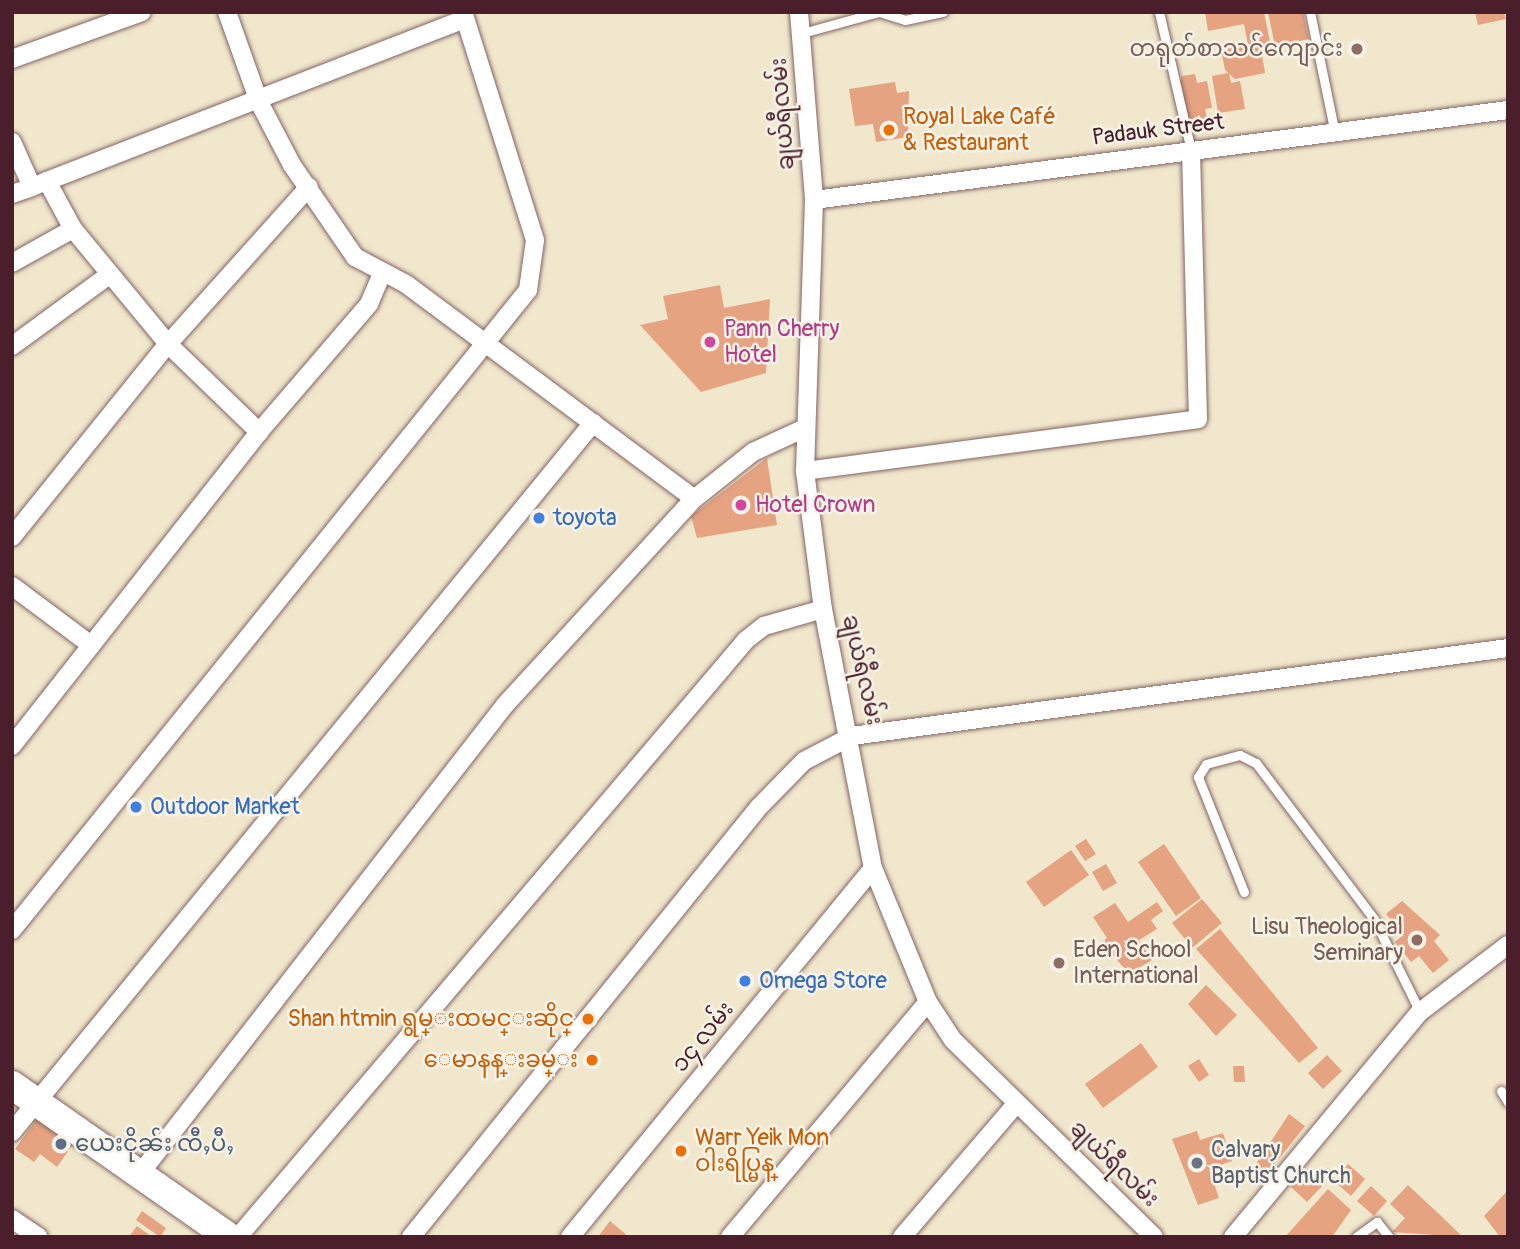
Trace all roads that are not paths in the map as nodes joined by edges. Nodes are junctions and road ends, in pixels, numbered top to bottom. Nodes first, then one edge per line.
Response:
1 (142, 12) edge
2 (227, 12) edge
3 (799, 12) edge
4 (943, 12) edge
5 (1159, 12) edge
6 (1310, 12) edge
7 (464, 16) edge
8 (802, 33) junction
9 (12, 59) edge
10 (259, 102) junction
11 (1508, 110) edge
12 (1335, 134) junction
13 (12, 142) edge
14 (1191, 151) junction
15 (39, 184) junction
16 (309, 187) junction
17 (12, 194) edge
18 (814, 200) junction
19 (74, 229) junction
20 (12, 263) edge
21 (382, 273) junction
22 (109, 275) junction
23 (486, 343) junction
24 (168, 344) junction
25 (12, 346) edge
26 (593, 423) junction
27 (803, 429) junction
28 (258, 432) junction
29 (805, 471) junction
30 (694, 499) junction
31 (12, 537) edge
32 (12, 586) edge
33 (823, 610) junction
34 (91, 645) junction
35 (1508, 648) edge
36 (852, 736) junction
37 (12, 746) edge
38 (873, 868) junction
39 (1244, 892) dead end
40 (12, 930) edge
41 (1508, 945) edge
42 (929, 1002) junction
43 (1420, 1012) junction
44 (1501, 1091) dead end
45 (23, 1093) edge
46 (1508, 1102) edge
47 (1016, 1104) junction
48 (12, 1132) edge
49 (139, 1175) junction
50 (12, 1219) edge
51 (39, 1237) edge
52 (229, 1237) edge
53 (238, 1237) edge
54 (411, 1237) edge
55 (570, 1237) edge
56 (730, 1237) edge
57 (902, 1237) edge
58 (1154, 1237) edge
59 (1233, 1237) edge
60 (1356, 1237) edge
61 (1390, 1237) edge

1 - 9 street
2 - 10 street
3 - 8 street, ချယ်ရီလမ်း
4 - 8 lane
5 - 14 lane
6 - 12 lane
7 - 10 street
7 - 23 street
8 - 18 street, ချယ်ရီလမ်း
10 - 15 street
10 - 16 street
11 - 12 street, Padauk Street
12 - 14 street, Padauk Street
13 - 15 street
14 - 18 street, Padauk Street
14 - 29 street
15 - 17 street
15 - 19 street
16 - 21 street
16 - 24 street
18 - 27 street, ချယ်ရီလမ်း
19 - 20 street
19 - 22 street
21 - 23 street
21 - 28 street
22 - 24 street
22 - 25 street
23 - 26 street
23 - 40 street
24 - 28 street
24 - 31 street
26 - 30 street
26 - 45 street
27 - 29 street, ချယ်ရီလမ်း
27 - 30 street
28 - 34 street
29 - 33 street, ချယ်ရီလမ်း
30 - 49 street
32 - 34 street
33 - 36 street, ချယ်ရီလမ်း
33 - 53 street
34 - 37 street
35 - 36 street
36 - 38 street, ချယ်ရီလမ်း
36 - 54 street
38 - 42 street, ချယ်ရီလမ်း
38 - 55 street, ၁၄ လမ်း
39 - 43 lane
41 - 43 street
42 - 47 street, ချယ်ရီလမ်း
42 - 56 street
43 - 59 street
44 - 46 lane
45 - 48 street
45 - 49 highway
47 - 57 street
47 - 58 street, ချယ်ရီလမ်း
49 - 52 highway
50 - 51 street
60 - 61 lane

